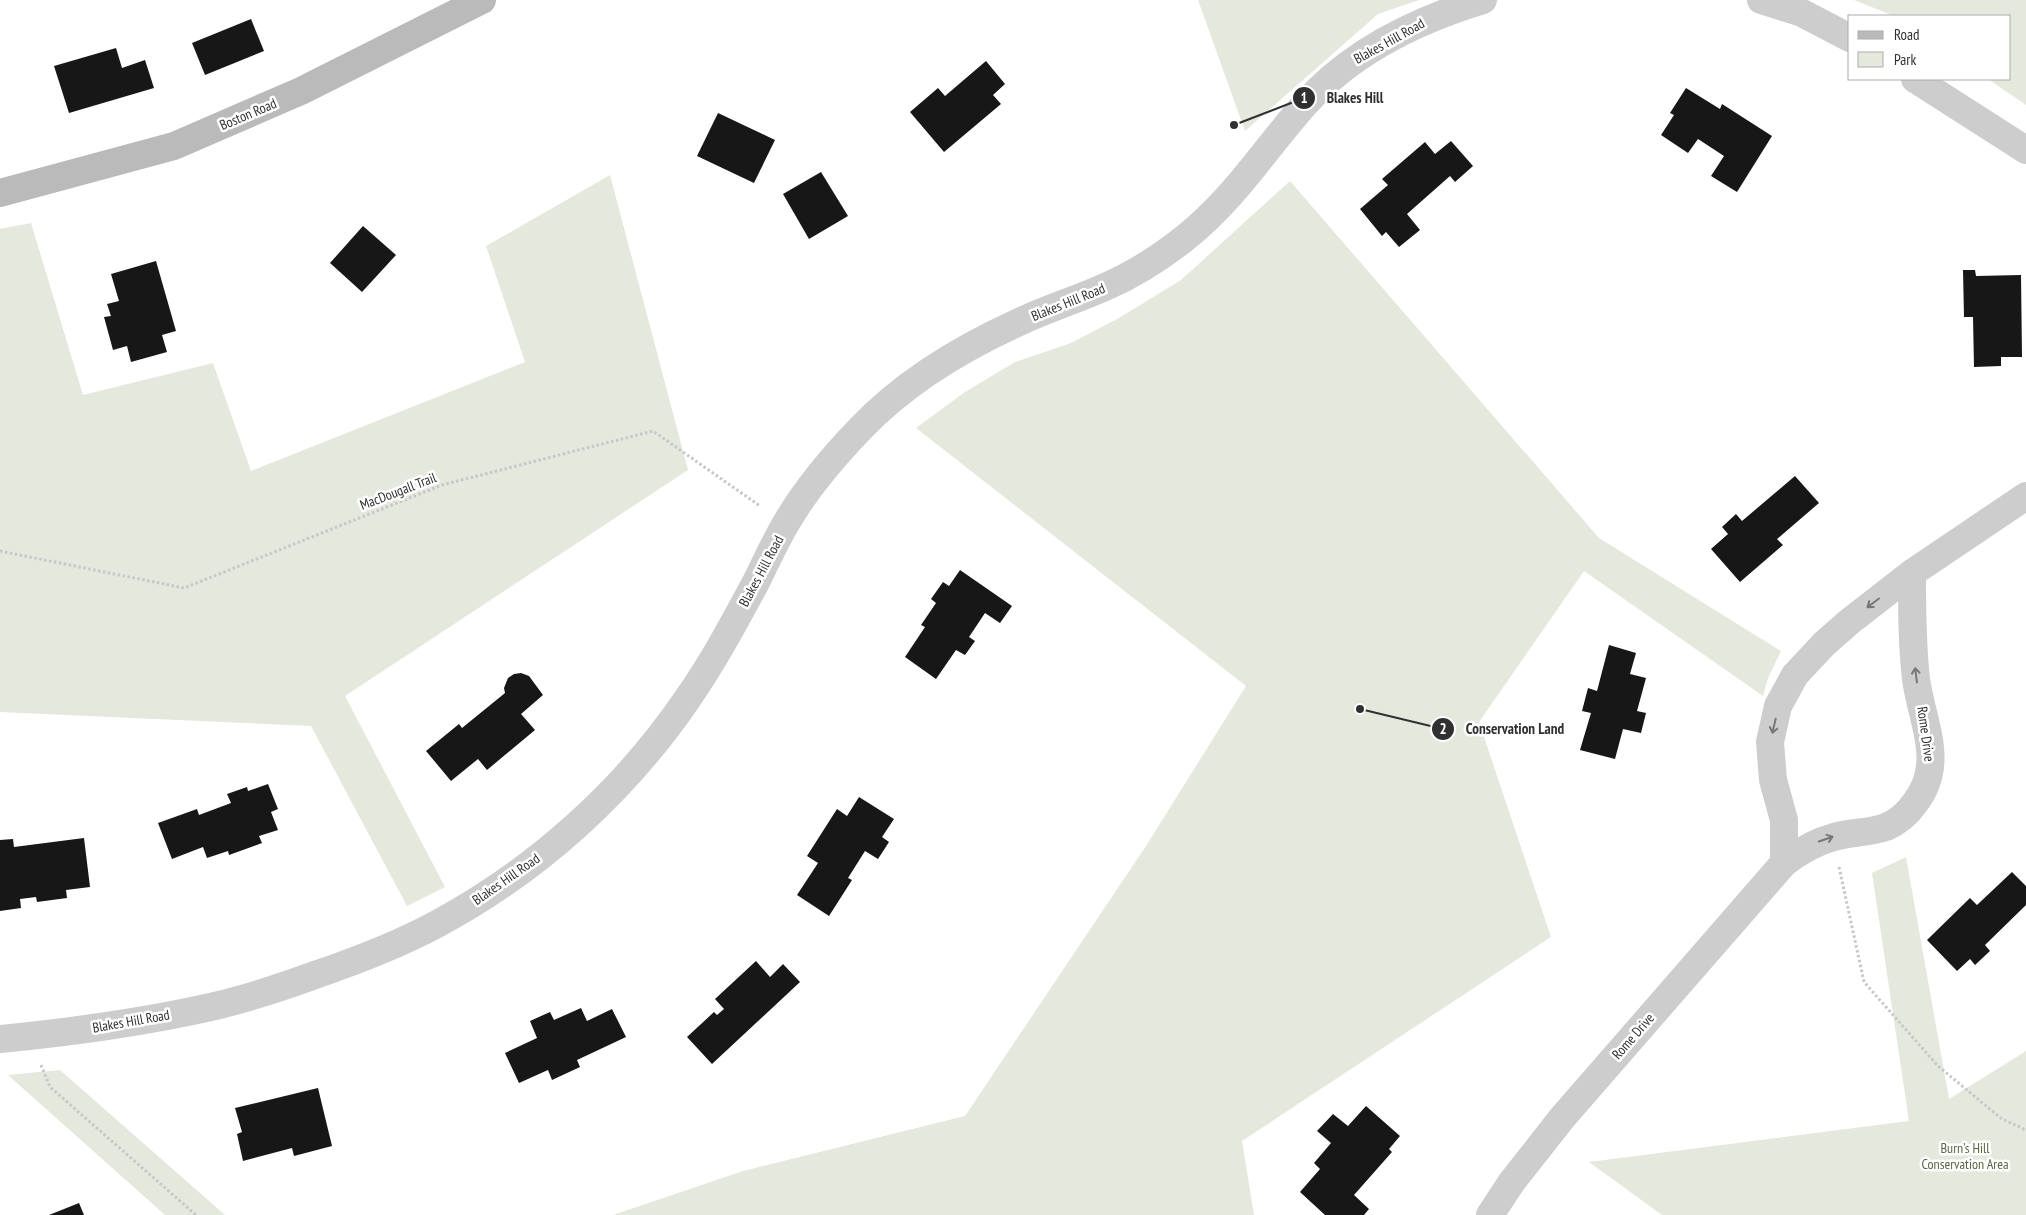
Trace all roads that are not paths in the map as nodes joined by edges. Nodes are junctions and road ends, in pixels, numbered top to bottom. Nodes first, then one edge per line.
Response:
1 (482, 0) edge
2 (1483, 0) edge
3 (1761, 0) edge
4 (1848, 37) edge
5 (1917, 80) edge
6 (2026, 150) edge
7 (0, 193) edge
8 (2026, 496) edge
9 (1912, 573) junction
10 (1784, 863) junction
11 (0, 1039) edge
12 (1490, 1215) edge

1 - 7 main road, Boston Road
2 - 11 street, Blakes Hill Road
3 - 4 street
5 - 6 street
8 - 9 street
9 -> 10 street
10 -> 9 street, Rome Drive
10 - 12 street, Rome Drive

